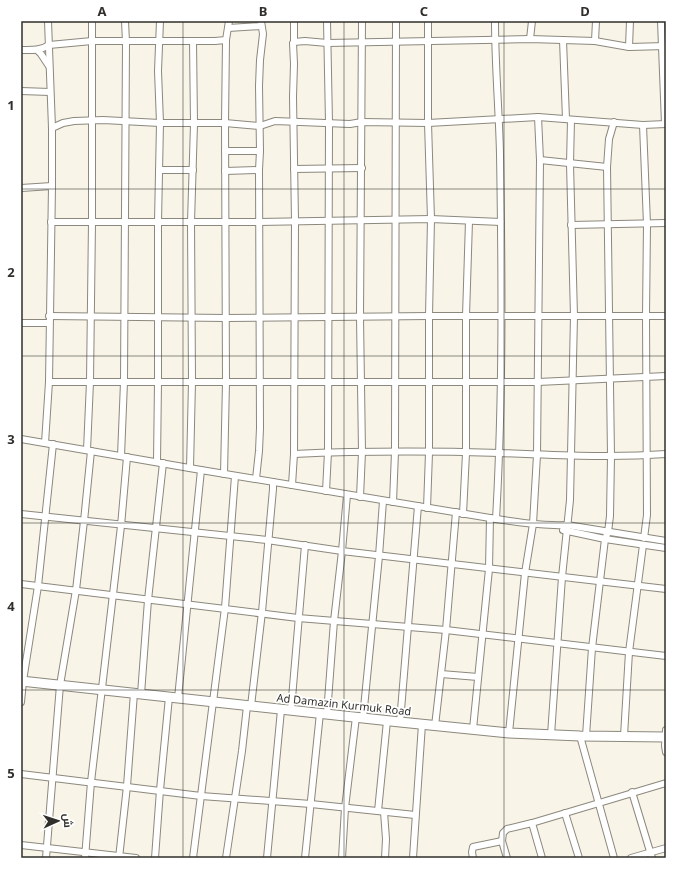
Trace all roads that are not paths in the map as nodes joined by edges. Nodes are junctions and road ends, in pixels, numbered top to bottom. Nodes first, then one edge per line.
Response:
1 (48, 21) edge
2 (92, 21) edge
3 (125, 21) edge
4 (160, 21) edge
5 (229, 21) edge
6 (294, 21) edge
7 (327, 21) edge
8 (362, 21) edge
9 (396, 21) edge
10 (428, 21) edge
11 (495, 21) edge
12 (532, 21) edge
13 (596, 21) edge
14 (630, 21) edge
15 (661, 21) edge
16 (261, 24) edge
17 (228, 28) junction
18 (530, 39) junction
19 (226, 40) junction
20 (495, 40) junction
21 (562, 40) junction
22 (92, 41) junction
23 (193, 41) junction
24 (595, 41) junction
25 (126, 42) junction
26 (160, 42) junction
27 (294, 42) junction
28 (396, 42) junction
29 (428, 42) junction
30 (327, 43) junction
31 (361, 43) junction
32 (48, 45) junction
33 (664, 46) edge
34 (629, 47) junction
35 (21, 50) edge
36 (36, 50) junction
37 (49, 66) junction
38 (21, 90) edge
39 (50, 92) junction
40 (538, 117) junction
41 (499, 119) junction
42 (92, 120) junction
43 (569, 120) junction
44 (126, 121) junction
45 (294, 122) junction
46 (362, 122) junction
47 (614, 122) junction
48 (329, 123) junction
49 (428, 123) junction
50 (160, 124) junction
51 (194, 124) junction
52 (225, 124) junction
53 (396, 124) junction
54 (643, 124) junction
55 (665, 124) edge
56 (260, 126) junction
57 (52, 128) junction
58 (225, 151) junction
59 (260, 151) junction
60 (540, 160) junction
61 (570, 164) junction
62 (607, 167) junction
63 (362, 168) junction
64 (294, 169) junction
65 (328, 169) junction
66 (159, 170) junction
67 (193, 170) junction
68 (259, 170) junction
69 (226, 171) junction
70 (52, 186) junction
71 (21, 188) edge
72 (431, 219) junction
73 (395, 220) junction
74 (469, 220) junction
75 (296, 221) junction
76 (328, 221) junction
77 (361, 221) junction
78 (51, 222) junction
79 (92, 222) junction
80 (125, 222) junction
81 (158, 222) junction
82 (191, 222) junction
83 (226, 222) junction
84 (259, 222) junction
85 (501, 222) junction
86 (666, 223) edge
87 (607, 224) junction
88 (648, 224) junction
89 (571, 225) junction
90 (90, 316) junction
91 (429, 316) junction
92 (466, 316) junction
93 (502, 316) junction
94 (538, 316) junction
95 (574, 316) junction
96 (608, 316) junction
97 (646, 316) junction
98 (666, 316) edge
99 (124, 317) junction
100 (294, 317) junction
101 (328, 317) junction
102 (360, 317) junction
103 (395, 317) junction
104 (158, 318) junction
105 (192, 318) junction
106 (226, 318) junction
107 (259, 318) junction
108 (49, 319) junction
109 (21, 323) edge
110 (666, 376) edge
111 (646, 378) junction
112 (609, 379) junction
113 (573, 380) junction
114 (49, 382) junction
115 (90, 382) junction
116 (124, 382) junction
117 (158, 382) junction
118 (192, 382) junction
119 (226, 382) junction
120 (259, 382) junction
121 (294, 382) junction
122 (328, 382) junction
123 (361, 382) junction
124 (395, 382) junction
125 (430, 382) junction
126 (466, 382) junction
127 (502, 382) junction
128 (538, 382) junction
129 (21, 438) edge
130 (45, 443) junction
131 (53, 444) junction
132 (89, 450) junction
133 (328, 452) junction
134 (362, 452) junction
135 (395, 452) junction
136 (429, 453) junction
137 (466, 453) junction
138 (500, 453) junction
139 (294, 454) junction
140 (666, 454) edge
141 (537, 455) junction
142 (646, 455) junction
143 (124, 456) junction
144 (571, 456) junction
145 (611, 456) junction
146 (160, 463) junction
147 (190, 468) junction
148 (201, 470) junction
149 (224, 474) junction
150 (235, 476) junction
151 (256, 479) junction
152 (272, 482) junction
153 (292, 485) junction
154 (326, 491) junction
155 (347, 495) junction
156 (360, 497) junction
157 (383, 500) junction
158 (393, 502) junction
159 (418, 506) junction
160 (427, 508) junction
161 (459, 513) junction
162 (21, 514) edge
163 (46, 517) junction
164 (493, 518) junction
165 (84, 521) junction
166 (533, 524) junction
167 (121, 526) junction
168 (567, 528) junction
169 (157, 530) junction
170 (608, 532) junction
171 (194, 533) junction
172 (231, 537) junction
173 (644, 538) junction
174 (605, 539) junction
175 (267, 540) junction
176 (666, 541) edge
177 (305, 545) junction
178 (643, 545) junction
179 (666, 548) edge
180 (342, 551) junction
181 (379, 556) junction
182 (415, 560) junction
183 (453, 565) junction
184 (489, 569) junction
185 (525, 573) junction
186 (562, 577) junction
187 (600, 581) junction
188 (21, 584) edge
189 (38, 586) junction
190 (637, 586) junction
191 (666, 589) edge
192 (76, 590) junction
193 (112, 595) junction
194 (148, 600) junction
195 (187, 604) junction
196 (224, 608) junction
197 (262, 612) junction
198 (298, 618) junction
199 (334, 621) junction
200 (372, 624) junction
201 (409, 627) junction
202 (446, 630) junction
203 (483, 634) junction
204 (519, 639) junction
205 (557, 643) junction
206 (592, 648) junction
207 (630, 652) junction
208 (666, 656) edge
209 (441, 674) junction
210 (478, 677) junction
211 (22, 681) edge
212 (60, 685) junction
213 (102, 689) junction
214 (138, 694) junction
215 (173, 697) junction
216 (21, 702) edge
217 (213, 702) junction
218 (249, 706) junction
219 (281, 710) junction
220 (291, 710) junction
221 (323, 714) junction
222 (360, 718) junction
223 (387, 721) junction
224 (400, 722) junction
225 (422, 724) junction
226 (435, 726) junction
227 (473, 729) junction
228 (509, 733) junction
229 (550, 735) junction
230 (666, 735) edge
231 (583, 736) junction
232 (624, 736) junction
233 (666, 752) edge
234 (21, 774) edge
235 (53, 778) junction
236 (91, 782) junction
237 (666, 783) edge
238 (127, 786) junction
239 (160, 790) junction
240 (632, 792) junction
241 (201, 796) junction
242 (235, 799) junction
243 (272, 801) junction
244 (598, 803) junction
245 (311, 804) junction
246 (346, 808) junction
247 (381, 811) junction
248 (565, 813) junction
249 (414, 815) junction
250 (532, 823) junction
251 (502, 840) junction
252 (21, 845) edge
253 (47, 848) junction
254 (666, 848) edge
255 (85, 855) edge
256 (651, 855) edge
257 (119, 857) edge
258 (46, 858) edge
259 (136, 858) edge
260 (155, 858) edge
261 (193, 858) edge
262 (226, 858) edge
263 (267, 858) edge
264 (305, 858) edge
265 (342, 858) edge
266 (385, 858) edge
267 (413, 858) edge
268 (473, 858) edge
269 (507, 858) edge
270 (542, 858) edge
271 (579, 858) edge
272 (614, 858) edge
273 (631, 858) edge

1 - 32 street
2 - 22 street
3 - 25 street
4 - 26 street
5 - 17 street
6 - 27 street
7 - 30 street
8 - 31 street
9 - 28 street
10 - 29 street
11 - 20 street
12 - 18 street
13 - 24 street
14 - 34 street
15 - 33 street
16 - 17 street
16 - 56 street
17 - 19 street
18 - 20 street
18 - 21 street
19 - 23 street
19 - 52 street
20 - 29 street
20 - 41 street
21 - 24 street
21 - 43 street
22 - 25 street
22 - 32 street
22 - 42 street
23 - 26 street
23 - 51 street
24 - 34 street
25 - 26 street
25 - 44 street
26 - 50 street
27 - 30 street
27 - 45 street
28 - 29 street
28 - 31 street
28 - 53 street
29 - 49 street
30 - 31 street
30 - 48 street
31 - 46 street
32 - 36 street
32 - 37 street
33 - 34 street
33 - 55 street
35 - 36 street
36 - 37 street
37 - 39 street
38 - 39 street
39 - 57 street
40 - 41 street
40 - 43 street
40 - 60 street
41 - 49 street
41 - 85 street
42 - 44 street
42 - 57 street
42 - 79 street
43 - 47 street
43 - 61 street
44 - 50 street
44 - 80 street
45 - 48 street
45 - 56 street
45 - 64 street
46 - 48 street
46 - 53 street
46 - 63 street
47 - 54 street
47 - 62 street
48 - 65 street
49 - 53 street
49 - 72 street
50 - 51 street
50 - 66 street
51 - 52 street
51 - 67 street
52 - 56 street
52 - 58 street
53 - 73 street
54 - 55 street
54 - 88 street
56 - 59 street
57 - 70 street
58 - 59 street
58 - 69 street
59 - 68 street
60 - 61 street
60 - 94 street
61 - 62 street
61 - 89 street
62 - 87 street
63 - 65 street
63 - 77 street
64 - 65 street
64 - 75 street
65 - 76 street
66 - 67 street
66 - 81 street
67 - 82 street
68 - 69 street
68 - 84 street
69 - 83 street
70 - 71 street
70 - 78 street
72 - 73 street
72 - 74 street
72 - 91 street
73 - 77 street
73 - 103 street
74 - 85 street
74 - 92 street
75 - 76 street
75 - 84 street
75 - 100 street
76 - 77 street
76 - 101 street
77 - 102 street
78 - 79 street
78 - 108 street
79 - 80 street
79 - 90 street
80 - 81 street
80 - 99 street
81 - 82 street
81 - 104 street
82 - 83 street
82 - 105 street
83 - 84 street
83 - 106 street
84 - 107 street
85 - 93 street
86 - 88 street
87 - 88 street
87 - 89 street
87 - 96 street
88 - 97 street
89 - 95 street
90 - 99 street
90 - 108 street
90 - 115 street
91 - 92 street
91 - 103 street
91 - 125 street
92 - 93 street
92 - 126 street
93 - 94 street
93 - 127 street
94 - 95 street
94 - 128 street
95 - 96 street
95 - 113 street
96 - 97 street
96 - 112 street
97 - 98 street
97 - 111 street
99 - 104 street
99 - 116 street
100 - 101 street
100 - 107 street
100 - 121 street
101 - 102 street
101 - 122 street
102 - 103 street
102 - 123 street
103 - 124 street
104 - 105 street
104 - 117 street
105 - 106 street
105 - 118 street
106 - 107 street
106 - 119 street
107 - 120 street
108 - 109 street
108 - 114 street
110 - 111 street
111 - 112 street
111 - 142 street
112 - 113 street
112 - 145 street
113 - 128 street
113 - 144 street
114 - 115 street
114 - 130 street
115 - 116 street
115 - 132 street
116 - 117 street
116 - 143 street
117 - 118 street
117 - 146 street
118 - 119 street
118 - 147 street
119 - 120 street
119 - 149 street
120 - 121 street
120 - 151 street
121 - 122 street
121 - 139 street
122 - 123 street
122 - 133 street
123 - 124 street
123 - 134 street
124 - 125 street
124 - 135 street
125 - 126 street
125 - 136 street
126 - 127 street
126 - 137 street
127 - 128 street
127 - 138 street
128 - 141 street
129 - 130 street
130 - 131 street
131 - 132 street
131 - 163 street
132 - 143 street
132 - 165 street
133 - 134 street
133 - 139 street
133 - 154 street
134 - 135 street
134 - 156 street
135 - 136 street
135 - 158 street
136 - 137 street
136 - 160 street
137 - 138 street
137 - 161 street
138 - 141 street
138 - 164 street
139 - 153 street
140 - 142 street
141 - 144 street
141 - 166 street
142 - 145 street
142 - 173 street
143 - 146 street
143 - 167 street
144 - 145 street
144 - 168 street
145 - 170 street
146 - 147 street
146 - 169 street
147 - 148 street
148 - 149 street
148 - 171 street
149 - 150 street
150 - 151 street
150 - 172 street
151 - 152 street
152 - 153 street
152 - 175 street
153 - 154 street
154 - 155 street
155 - 156 street
155 - 180 street
156 - 157 street
157 - 158 street
157 - 181 street
158 - 159 street
159 - 160 street
159 - 182 street
160 - 161 street
161 - 164 street
161 - 183 street
162 - 163 street
163 - 165 street
163 - 189 street
164 - 166 street
164 - 184 street
165 - 167 street
165 - 192 street
166 - 168 street
166 - 185 street
167 - 169 street
167 - 193 street
168 - 170 street
168 - 174 street
168 - 186 street
169 - 171 street
169 - 194 street
170 - 173 street
170 - 174 street
171 - 172 street
171 - 195 street
172 - 175 street
172 - 196 street
173 - 176 street
174 - 178 street
174 - 187 street
175 - 177 street
175 - 197 street
177 - 180 street
177 - 198 street
178 - 179 street
178 - 190 street
180 - 181 street
180 - 199 street
181 - 182 street
181 - 200 street
182 - 183 street
182 - 201 street
183 - 184 street
183 - 202 street
184 - 185 street
184 - 203 street
185 - 186 street
185 - 204 street
186 - 187 street
186 - 205 street
187 - 190 street
187 - 206 street
188 - 189 street
189 - 192 street
189 - 211 street
190 - 191 street
190 - 207 street
192 - 193 street
192 - 212 street
193 - 194 street
193 - 213 street
194 - 195 street
194 - 214 street
195 - 196 street
195 - 215 street
196 - 197 street
196 - 217 street
197 - 198 street
197 - 218 street
198 - 199 street
198 - 220 street
199 - 200 street
199 - 221 street
200 - 201 street
200 - 222 street
201 - 202 street
201 - 224 street
202 - 203 street
202 - 209 street
203 - 204 street
203 - 210 street
204 - 205 street
204 - 228 street
205 - 206 street
205 - 229 street
206 - 207 street
206 - 231 street
207 - 208 street
207 - 232 street
209 - 210 street
209 - 226 street
210 - 227 street
211 - 212 highway, Ad Damazin Kurmuk Road
211 - 216 street
212 - 213 highway, Ad Damazin Kurmuk Road
212 - 235 street
213 - 214 highway, Ad Damazin Kurmuk Road
213 - 236 street
214 - 215 highway, Ad Damazin Kurmuk Road
214 - 238 street
215 - 217 highway, Ad Damazin Kurmuk Road
215 - 239 street
217 - 218 highway, Ad Damazin Kurmuk Road
217 - 241 street
218 - 219 highway, Ad Damazin Kurmuk Road
218 - 242 street
219 - 220 highway, Ad Damazin Kurmuk Road
219 - 243 street
220 - 221 highway, Ad Damazin Kurmuk Road
221 - 222 highway, Ad Damazin Kurmuk Road
221 - 245 street
222 - 223 highway, Ad Damazin Kurmuk Road
222 - 246 street
223 - 224 highway, Ad Damazin Kurmuk Road
223 - 247 street
224 - 225 highway, Ad Damazin Kurmuk Road
225 - 226 highway, Ad Damazin Kurmuk Road
225 - 249 street
226 - 227 highway, Ad Damazin Kurmuk Road
227 - 228 highway, Ad Damazin Kurmuk Road
228 - 229 highway, Ad Damazin Kurmuk Road
229 - 231 highway, Ad Damazin Kurmuk Road
230 - 232 highway, Ad Damazin Kurmuk Road
230 - 233 street
231 - 232 highway, Ad Damazin Kurmuk Road
231 - 244 street
234 - 235 street
235 - 236 street
235 - 253 street
236 - 238 street
236 - 255 street
237 - 240 street
238 - 239 street
238 - 257 street
239 - 241 street
239 - 260 street
240 - 244 street
240 - 256 street
241 - 242 street
241 - 261 street
242 - 243 street
242 - 262 street
243 - 245 street
243 - 263 street
244 - 248 street
244 - 272 street
245 - 246 street
245 - 264 street
246 - 247 street
246 - 265 street
247 - 249 street
247 - 266 street
248 - 250 street
248 - 271 street
249 - 267 street
250 - 251 street
250 - 270 street
251 - 268 street
251 - 269 street
252 - 253 street
253 - 255 street
253 - 258 street
254 - 256 street
255 - 257 street
256 - 273 street
257 - 259 street

